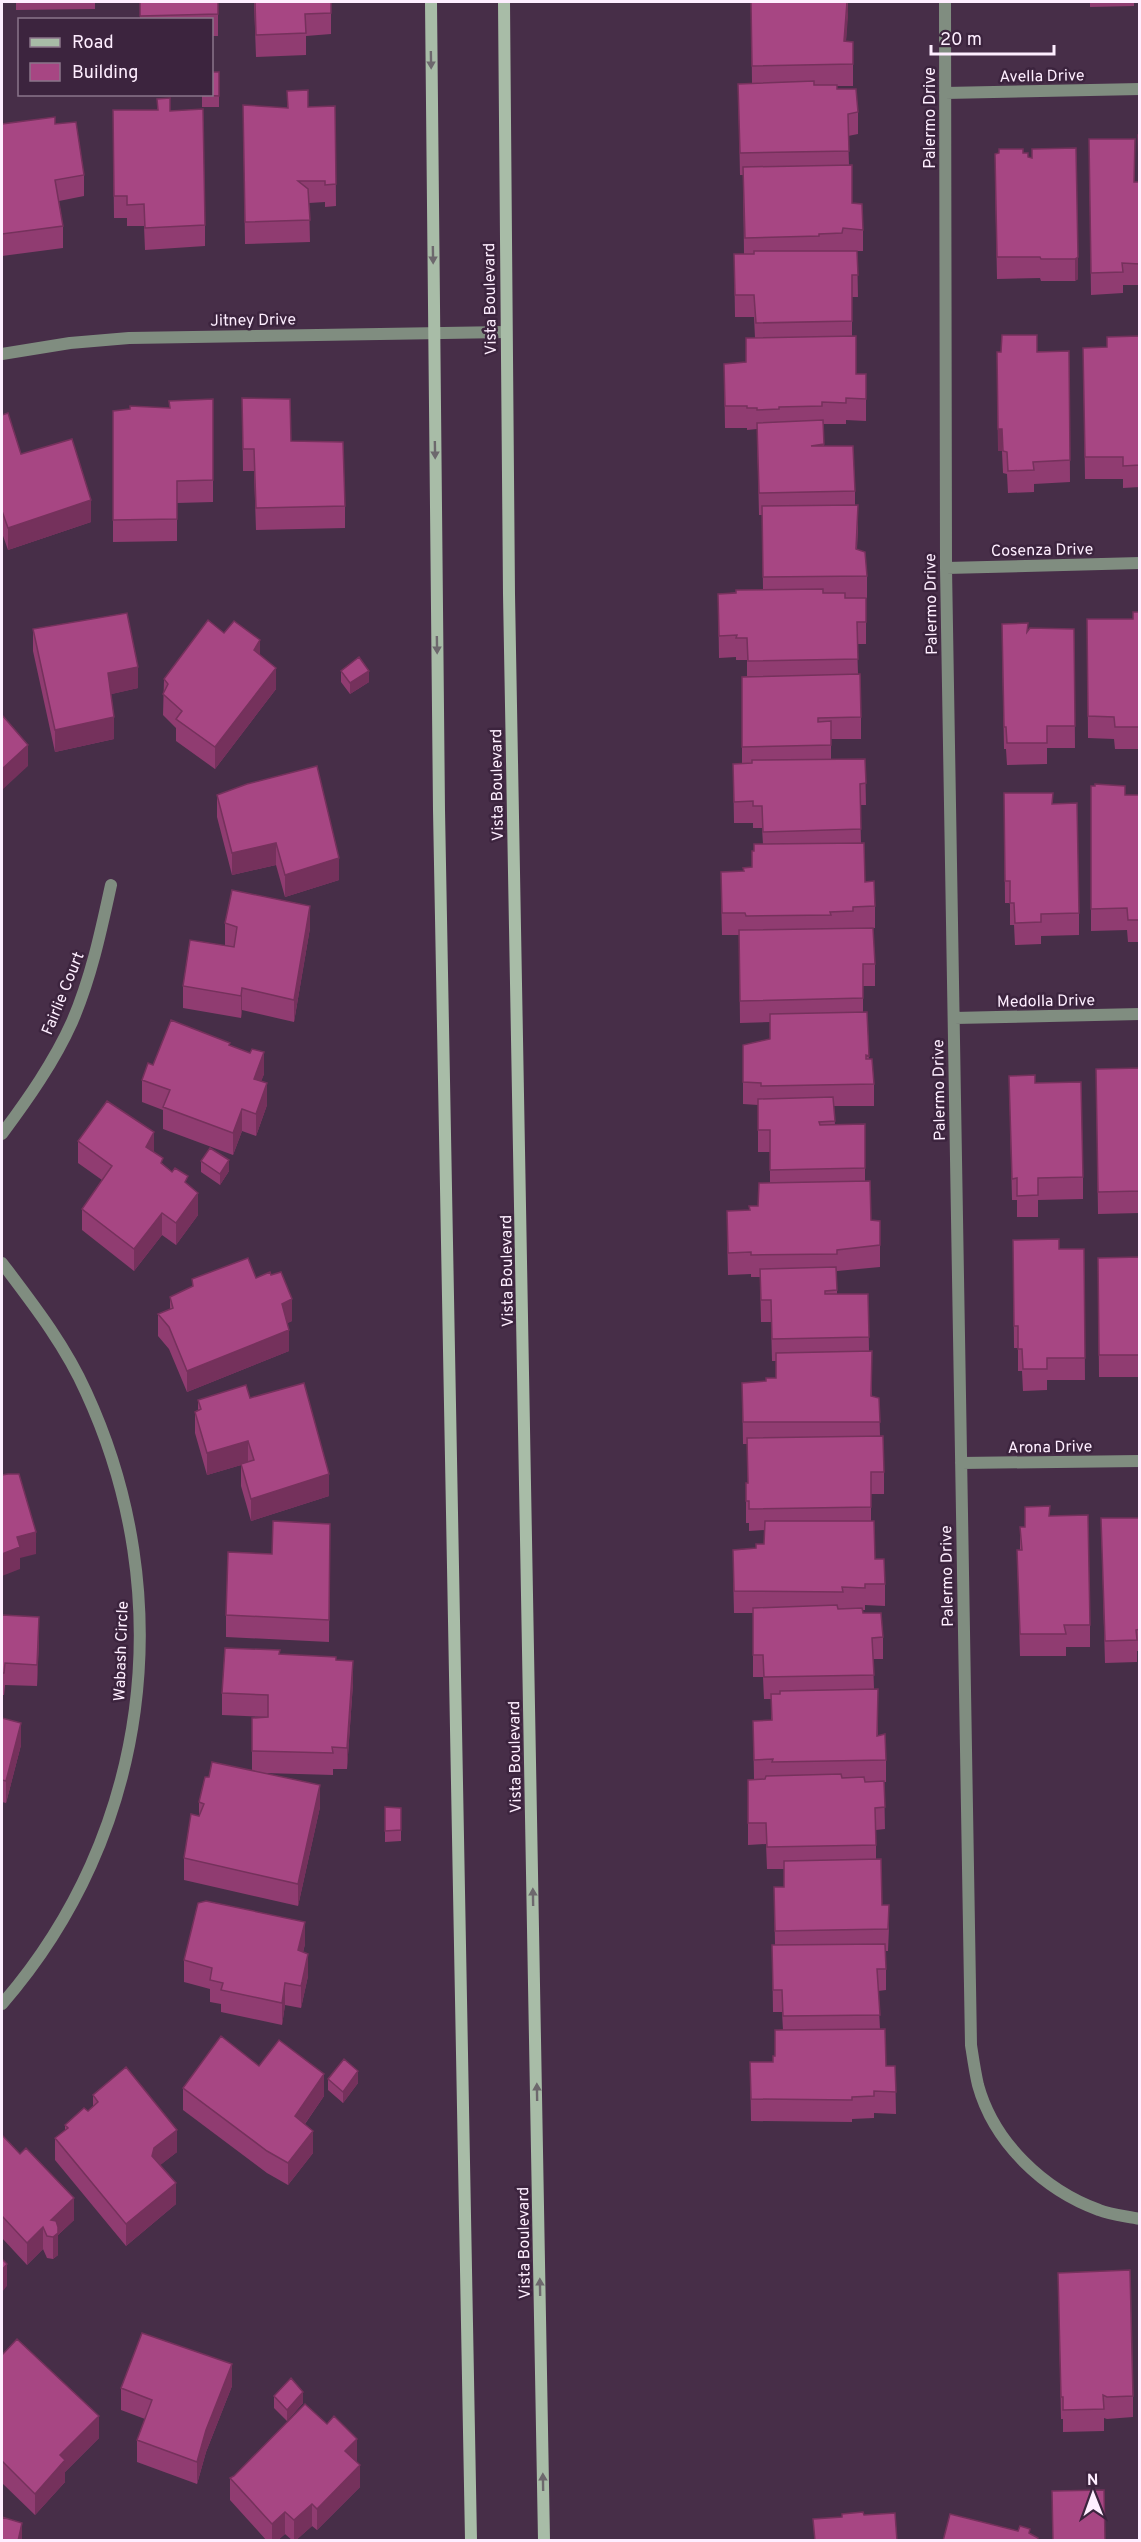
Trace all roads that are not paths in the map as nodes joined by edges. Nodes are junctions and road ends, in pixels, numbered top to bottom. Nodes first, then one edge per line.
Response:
1 (431, 2) edge
2 (504, 2) edge
3 (945, 2) edge
4 (1140, 89) edge
5 (945, 93) junction
6 (506, 332) junction
7 (434, 333) junction
8 (2, 354) edge
9 (1140, 563) edge
10 (946, 568) junction
11 (111, 885) dead end
12 (1140, 1014) edge
13 (954, 1018) junction
14 (2, 1134) edge
15 (2, 1263) edge
16 (1140, 1461) edge
17 (961, 1463) junction
18 (2, 2004) edge
19 (1140, 2219) edge
20 (471, 2541) edge
21 (544, 2541) edge

1 -> 7 main road
2 - 6 main road, Vista Boulevard
3 - 5 street, Palermo Drive
4 - 5 street, Avella Drive
5 - 10 street, Palermo Drive
6 - 7 street, Jitney Drive
21 -> 6 main road, Vista Boulevard
7 - 8 street, Jitney Drive
7 -> 20 main road
9 - 10 street, Cosenza Drive
10 - 13 street, Palermo Drive
11 - 14 street, Fairlie Court
12 - 13 street, Medolla Drive
13 - 17 street, Palermo Drive
15 - 18 street, Wabash Circle
16 - 17 street, Arona Drive
17 - 19 street, Palermo Drive

